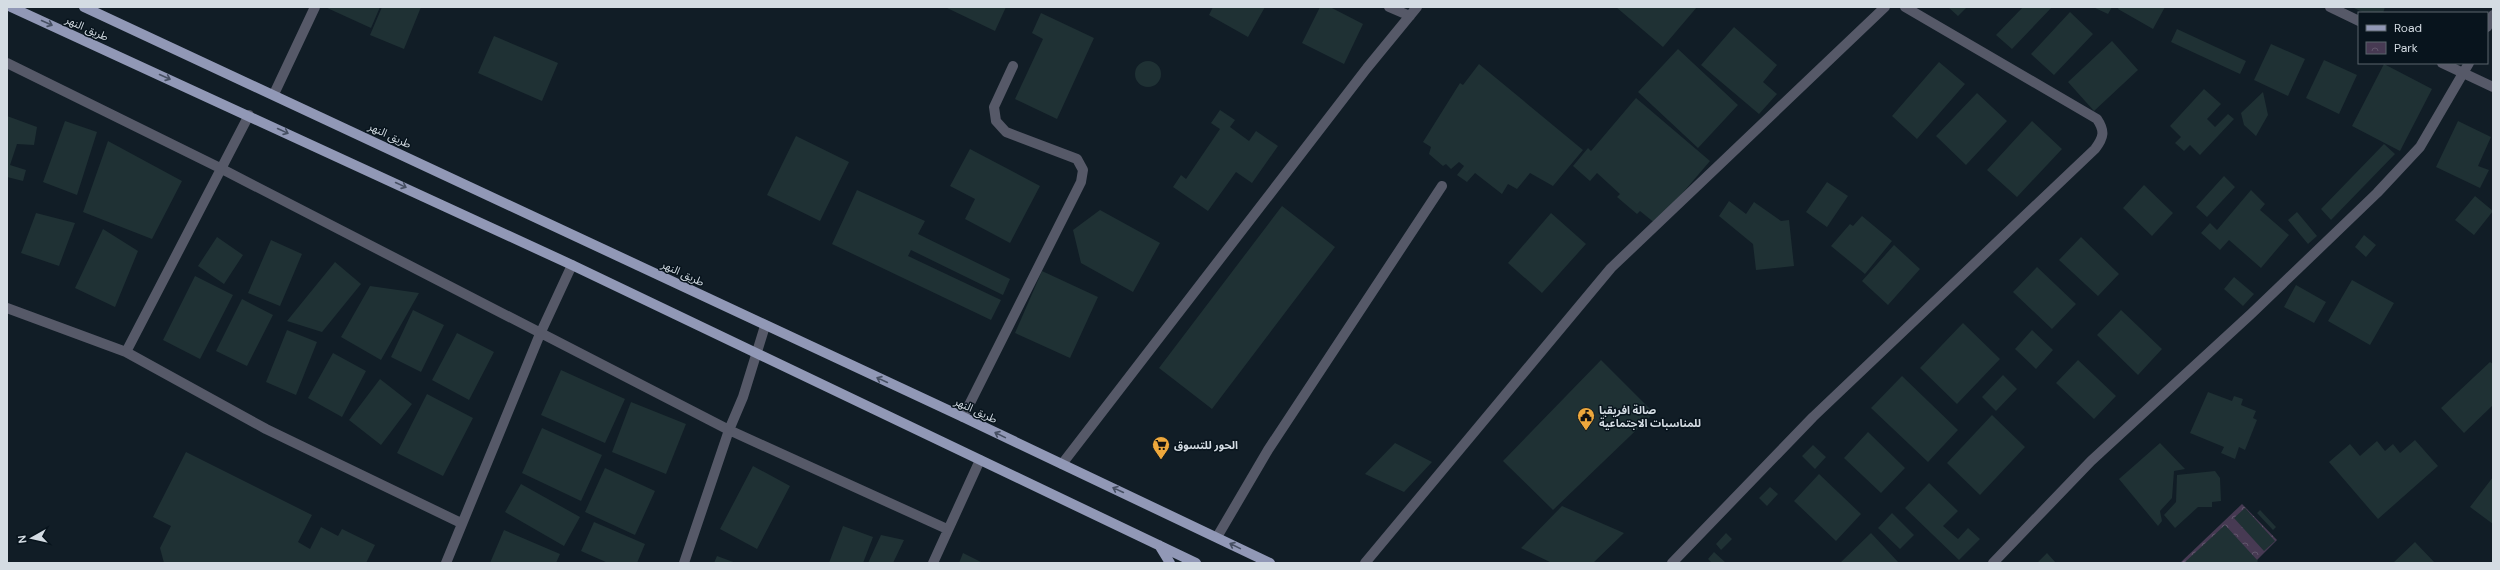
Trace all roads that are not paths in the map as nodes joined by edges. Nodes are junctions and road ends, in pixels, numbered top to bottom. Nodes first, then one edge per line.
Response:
1 (11, 7) edge
2 (84, 7) edge
3 (315, 7) edge
4 (1389, 7) edge
5 (1417, 7) edge
6 (1885, 7) edge
7 (1906, 7) edge
8 (2330, 7) edge
9 (2493, 15) edge
10 (1410, 16) junction
11 (2358, 21) edge
12 (2488, 25) edge
13 (7, 63) edge
14 (2444, 64) edge
15 (2469, 64) edge
16 (1013, 66) dead end
17 (2464, 74) junction
18 (2493, 87) edge
19 (274, 94) junction
20 (249, 115) junction
21 (220, 168) junction
22 (1442, 186) dead end
23 (572, 265) junction
24 (7, 308) edge
25 (765, 326) junction
26 (540, 334) junction
27 (126, 352) junction
28 (757, 354) junction
29 (963, 417) junction
30 (729, 430) junction
31 (980, 460) junction
32 (1062, 464) junction
33 (461, 523) junction
34 (947, 529) junction
35 (1217, 537) junction
36 (1157, 544) junction
37 (446, 563) edge
38 (684, 563) edge
39 (933, 563) edge
40 (1170, 563) edge
41 (1196, 563) edge
42 (1270, 563) edge
43 (1365, 563) edge
44 (1672, 563) edge
45 (1993, 563) edge

1 -> 20 main road, طريق النهر
2 - 19 main road, طريق النهر
3 - 19 street
4 - 10 street
5 - 10 street
6 - 43 street
7 - 44 street
8 - 11 street
9 - 12 street
10 - 32 street
13 - 21 street
14 - 17 street
15 - 17 street
16 - 29 street
17 - 18 street
17 - 45 street
19 - 25 main road, طريق النهر
20 - 21 street
20 -> 23 main road, طريق النهر
21 - 26 street
21 - 27 street
22 - 35 street
23 - 26 street
23 - 28 main road, طريق النهر
24 - 27 street
25 - 28 street
29 -> 25 main road, طريق النهر
26 - 30 street
26 - 33 street
27 - 33 street
28 - 30 street
28 - 31 main road, طريق النهر
32 -> 29 main road, طريق النهر
30 - 34 street
30 - 38 street
31 - 34 street
31 - 36 main road, طريق النهر
35 -> 32 main road, طريق النهر
33 - 37 street
34 - 39 street
42 -> 35 main road, طريق النهر
36 - 40 main road
36 - 41 main road, طريق النهر

